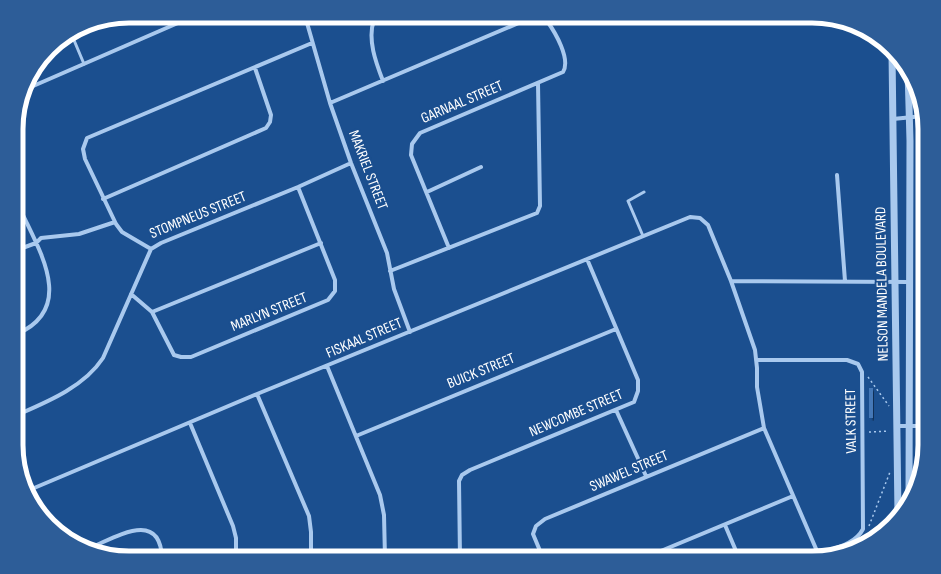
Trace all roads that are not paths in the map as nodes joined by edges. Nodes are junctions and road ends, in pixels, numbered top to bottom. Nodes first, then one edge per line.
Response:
1 (178, 23) edge
2 (307, 23) edge
3 (373, 23) edge
4 (520, 23) edge
5 (548, 23) edge
6 (73, 39) edge
7 (312, 43) junction
8 (892, 59) edge
9 (84, 64) junction
10 (254, 68) junction
11 (383, 81) junction
12 (538, 83) junction
13 (908, 85) edge
14 (32, 87) edge
15 (330, 103) junction
16 (917, 117) edge
17 (909, 118) junction
18 (892, 119) junction
19 (351, 163) junction
20 (481, 167) dead end
21 (836, 175) dead end
22 (298, 187) junction
23 (427, 192) junction
24 (644, 192) dead end
25 (103, 199) junction
26 (23, 215) edge
27 (115, 222) junction
28 (643, 236) junction
29 (36, 243) junction
30 (321, 243) junction
31 (23, 248) edge
32 (449, 248) junction
33 (151, 249) junction
34 (587, 259) junction
35 (390, 271) junction
36 (731, 281) junction
37 (844, 281) junction
38 (895, 282) junction
39 (910, 282) junction
40 (131, 294) junction
41 (152, 312) junction
42 (616, 329) junction
43 (23, 330) edge
44 (410, 332) junction
45 (756, 360) junction
46 (327, 366) junction
47 (257, 394) junction
48 (616, 410) junction
49 (23, 412) edge
50 (190, 423) junction
51 (898, 426) junction
52 (910, 426) junction
53 (918, 426) edge
54 (764, 428) junction
55 (356, 436) junction
56 (646, 476) junction
57 (909, 486) edge
58 (33, 489) edge
59 (793, 496) junction
60 (898, 507) edge
61 (725, 525) junction
62 (96, 545) edge
63 (840, 547) edge
64 (161, 551) edge
65 (236, 551) edge
66 (311, 551) edge
67 (385, 551) edge
68 (460, 551) edge
69 (540, 551) edge
70 (661, 551) edge
71 (736, 551) edge
72 (817, 551) edge

1 - 9 street
2 - 7 street, MAKRIEL STREET
3 - 11 street
4 - 11 street
5 - 12 street, GARNAAL STREET
6 - 9 lane
7 - 10 street
7 - 15 street, MAKRIEL STREET
8 - 18 street, NELSON MANDELA BOULEVARD
9 - 14 street
10 - 25 street
10 - 25 street, STOMPNEUS STREET
11 - 15 street
12 - 23 street, GARNAAL STREET
12 - 32 street
13 - 17 street, NELSON MANDELA BOULEVARD
15 - 19 street, MAKRIEL STREET
16 - 17 street
17 - 18 street
17 - 39 street, NELSON MANDELA BOULEVARD
18 - 38 street, NELSON MANDELA BOULEVARD
19 - 22 street, STOMPNEUS STREET
19 - 35 street, MAKRIEL STREET
20 - 23 street
21 - 37 street
22 - 30 street, MARLYN STREET
22 - 33 street, STOMPNEUS STREET
23 - 32 street, GARNAAL STREET
24 - 28 lane
25 - 27 street, STOMPNEUS STREET
26 - 29 street
27 - 29 street
27 - 33 street, STOMPNEUS STREET
28 - 34 street, FISKAAL STREET
28 - 36 street, FISKAAL STREET
29 - 31 street
29 - 43 street
30 - 41 street
30 - 41 street, MARLYN STREET
32 - 35 street
33 - 40 street
34 - 42 street, NEWCOMBE STREET
34 - 44 street, FISKAAL STREET
35 - 44 street, MAKRIEL STREET
36 - 37 street
36 - 45 street
37 - 38 street
38 - 39 street
38 - 51 street, NELSON MANDELA BOULEVARD
39 - 52 street, NELSON MANDELA BOULEVARD
40 - 41 street, MARLYN STREET
40 - 49 street
42 - 48 street, NEWCOMBE STREET
42 - 55 street, BUICK STREET
44 - 46 street, FISKAAL STREET
45 - 54 street
45 - 63 street, VALK STREET
46 - 47 street, FISKAAL STREET
46 - 55 street
47 - 50 street, FISKAAL STREET
47 - 66 street
48 - 56 street
48 - 68 street, NEWCOMBE STREET
50 - 58 street, FISKAAL STREET
50 - 65 street
51 - 52 street
51 - 60 street, NELSON MANDELA BOULEVARD
52 - 53 street
52 - 57 street, NELSON MANDELA BOULEVARD
54 - 56 street, SWAWEL STREET
54 - 59 street
55 - 67 street
56 - 69 street, SWAWEL STREET
59 - 61 street
59 - 72 street
61 - 70 street
61 - 71 street
62 - 64 street

